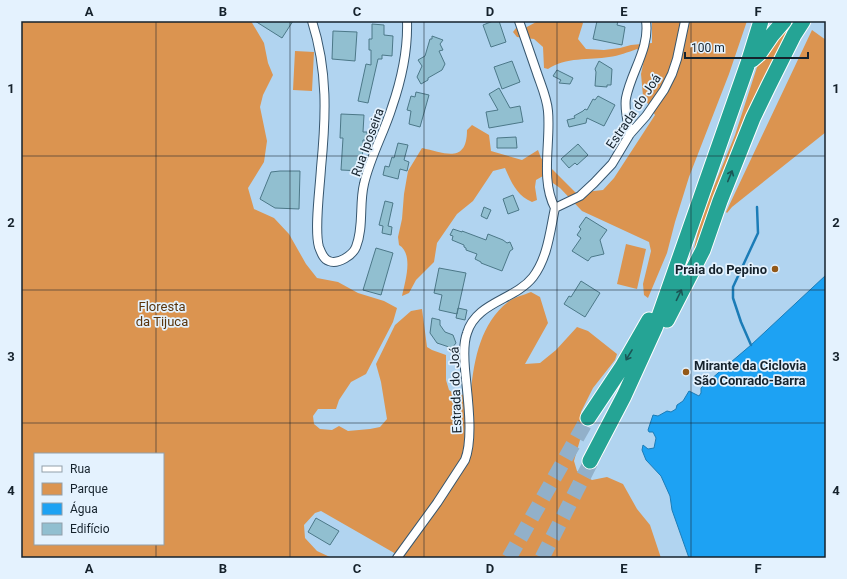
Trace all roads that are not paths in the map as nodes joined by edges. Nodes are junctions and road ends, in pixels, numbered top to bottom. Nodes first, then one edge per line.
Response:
1 (312, 21) edge
2 (408, 21) edge
3 (519, 21) edge
4 (646, 21) edge
5 (685, 21) edge
6 (761, 21) edge
7 (784, 21) edge
8 (803, 21) edge
9 (748, 63) junction
10 (630, 134) junction
11 (555, 208) junction
12 (684, 245) junction
13 (656, 342) dead end
14 (588, 418) tunnel mouth
15 (590, 461) tunnel mouth
16 (397, 558) edge

1 - 2 street, Rua Iposeira
3 - 11 street
4 - 10 street
5 - 10 street, Estrada do Joá
6 - 9 highway
7 - 9 highway
13 -> 8 highway
9 - 12 highway
10 - 11 street, Estrada do Joá
11 - 16 street, Estrada do Joá
12 -> 14 highway
12 - 15 highway

